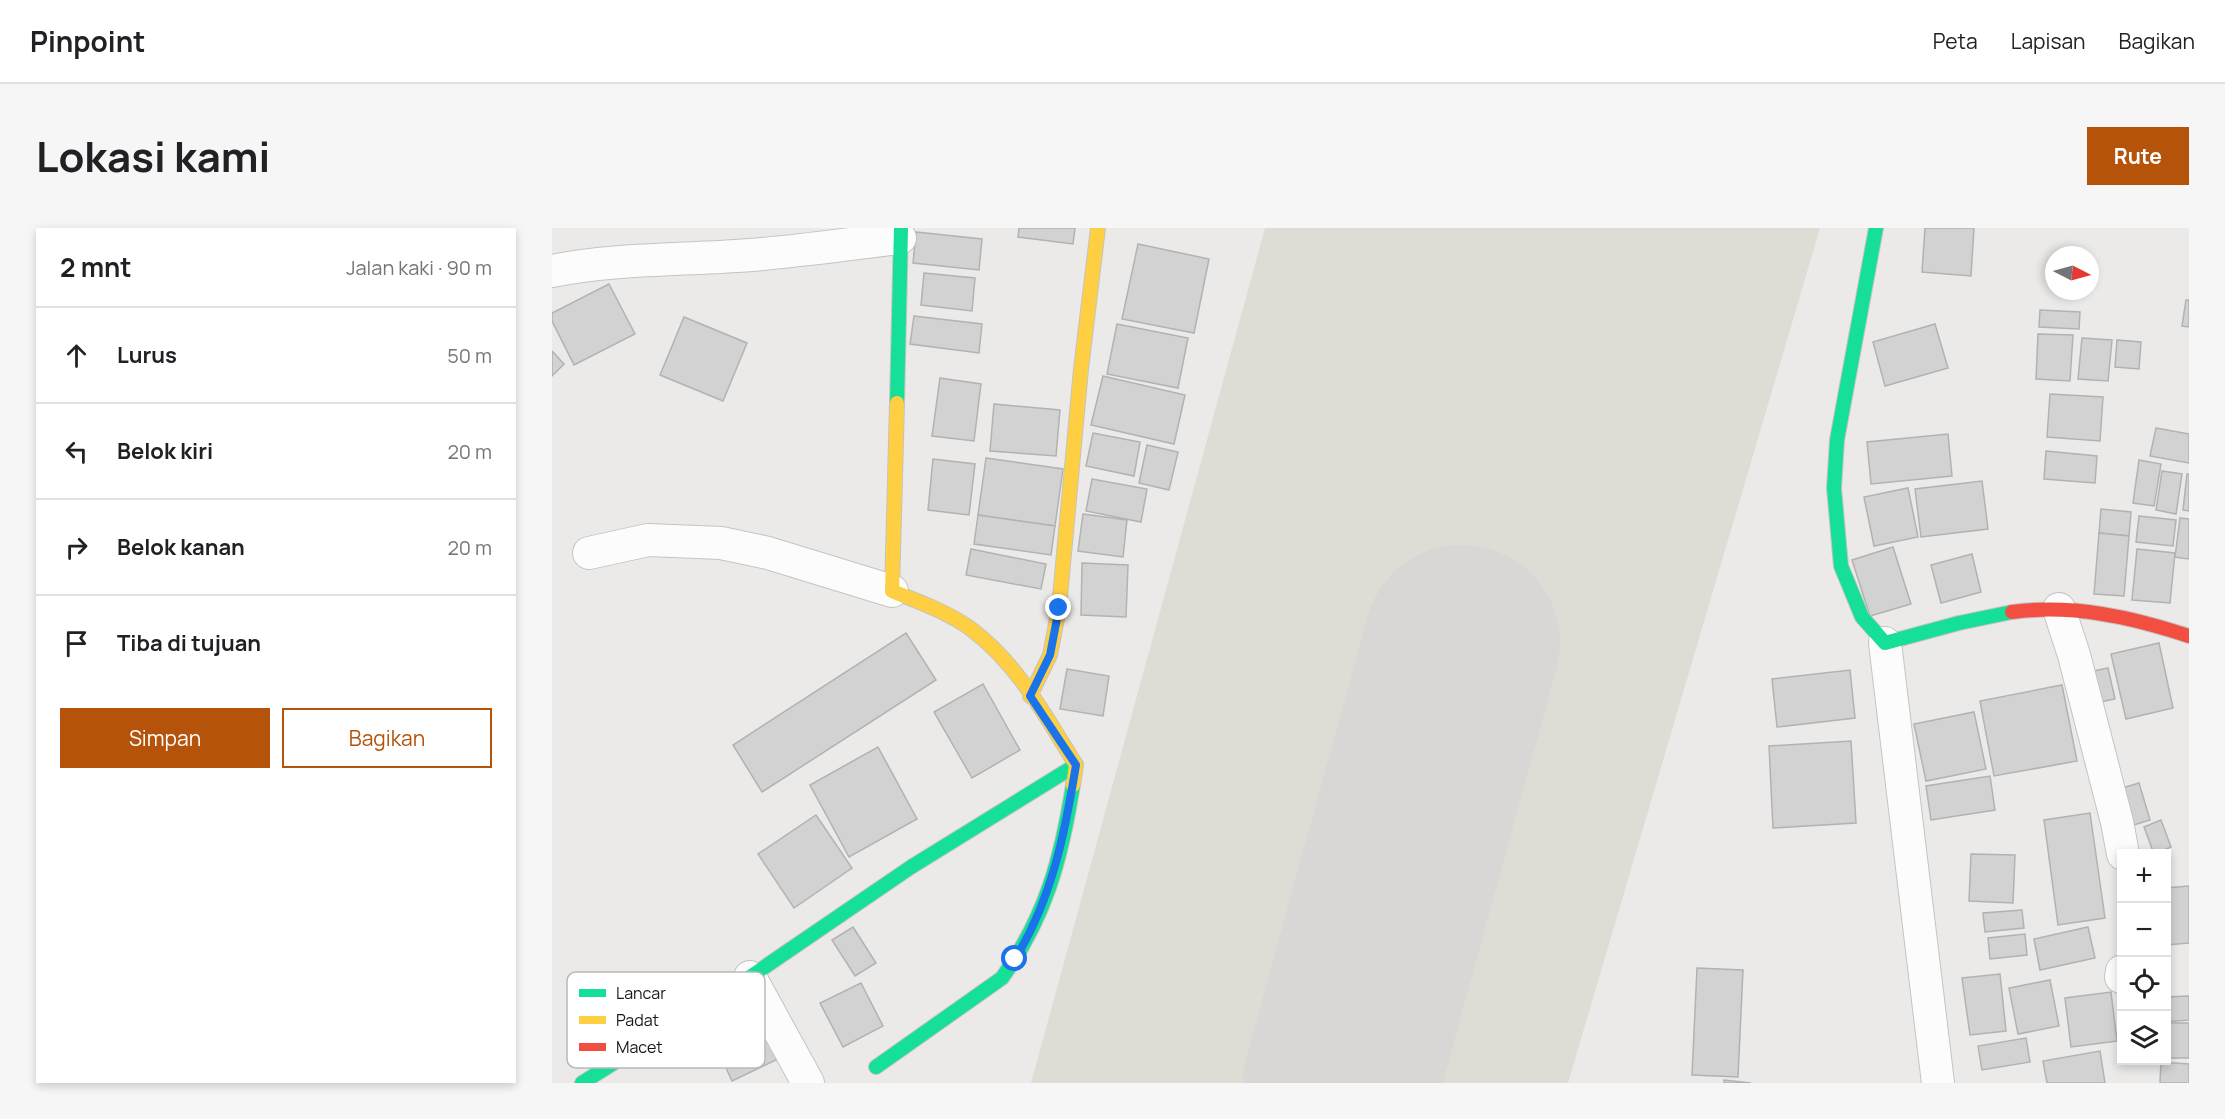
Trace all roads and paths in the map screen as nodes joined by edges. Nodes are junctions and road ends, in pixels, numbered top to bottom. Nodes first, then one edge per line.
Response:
1 (1098, 228) edge
2 (1875, 228) edge
3 (901, 233) edge
4 (552, 271) edge
5 (589, 554) dead end
6 (892, 591) junction
7 (2060, 609) junction
8 (2189, 636) edge
9 (1885, 643) junction
10 (1030, 696) junction
11 (1076, 765) junction
12 (2122, 849) edge
13 (757, 972) edge
14 (765, 1004) edge
15 (876, 1067) dead end
16 (606, 1068) edge
17 (582, 1083) edge
18 (808, 1083) edge
19 (1938, 1083) edge

1 - 10 street
2 - 9 street
3 - 4 street
3 - 6 street
5 - 6 street
6 - 10 street
7 - 8 street
7 - 9 street
7 - 12 street
9 - 19 street
10 - 11 street
11 - 13 street
11 - 15 street
14 - 18 street
16 - 17 street

